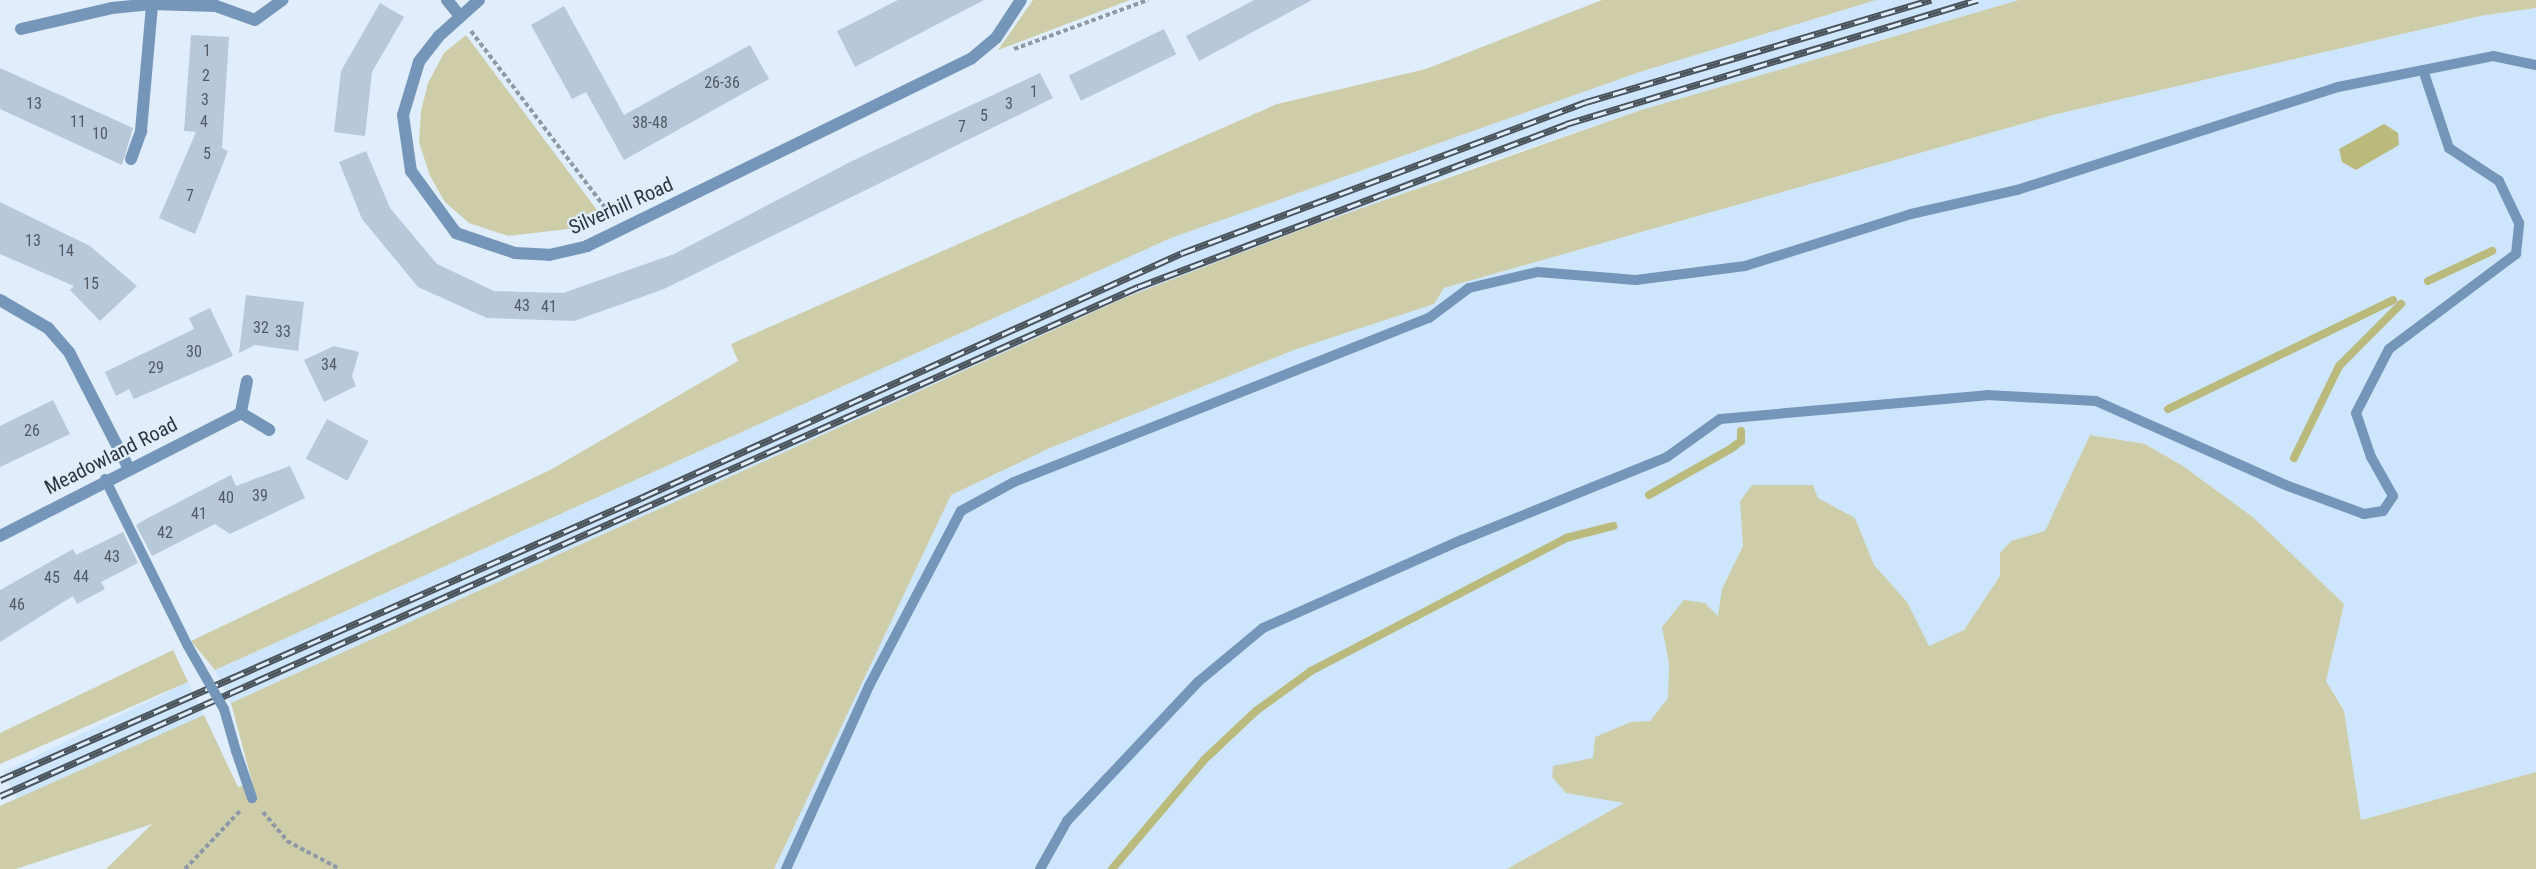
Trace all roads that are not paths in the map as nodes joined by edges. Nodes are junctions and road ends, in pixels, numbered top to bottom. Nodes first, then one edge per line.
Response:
1 (283, 0) edge
2 (447, 0) edge
3 (479, 0) edge
4 (1021, 0) edge
5 (152, 4) junction
6 (459, 15) junction
7 (21, 29) dead end
8 (2536, 65) edge
9 (2423, 70) junction
10 (131, 159) dead end
11 (0, 300) edge
12 (247, 381) dead end
13 (241, 413) junction
14 (269, 430) dead end
15 (128, 467) junction
16 (105, 479) junction
17 (0, 536) edge
18 (252, 798) road end
19 (786, 869) edge
20 (1040, 869) edge

1 - 5 street
2 - 6 street
3 - 6 street, Silverhill Road
4 - 6 street, Silverhill Road
5 - 7 street
5 - 10 street
8 - 9 lane
9 - 19 lane
9 - 20 lane
11 - 15 street
12 - 13 street
13 - 14 street
13 - 15 street, Meadowland Road
15 - 16 street, Meadowland Road
16 - 17 street, Meadowland Road
16 - 18 lane, bridge

